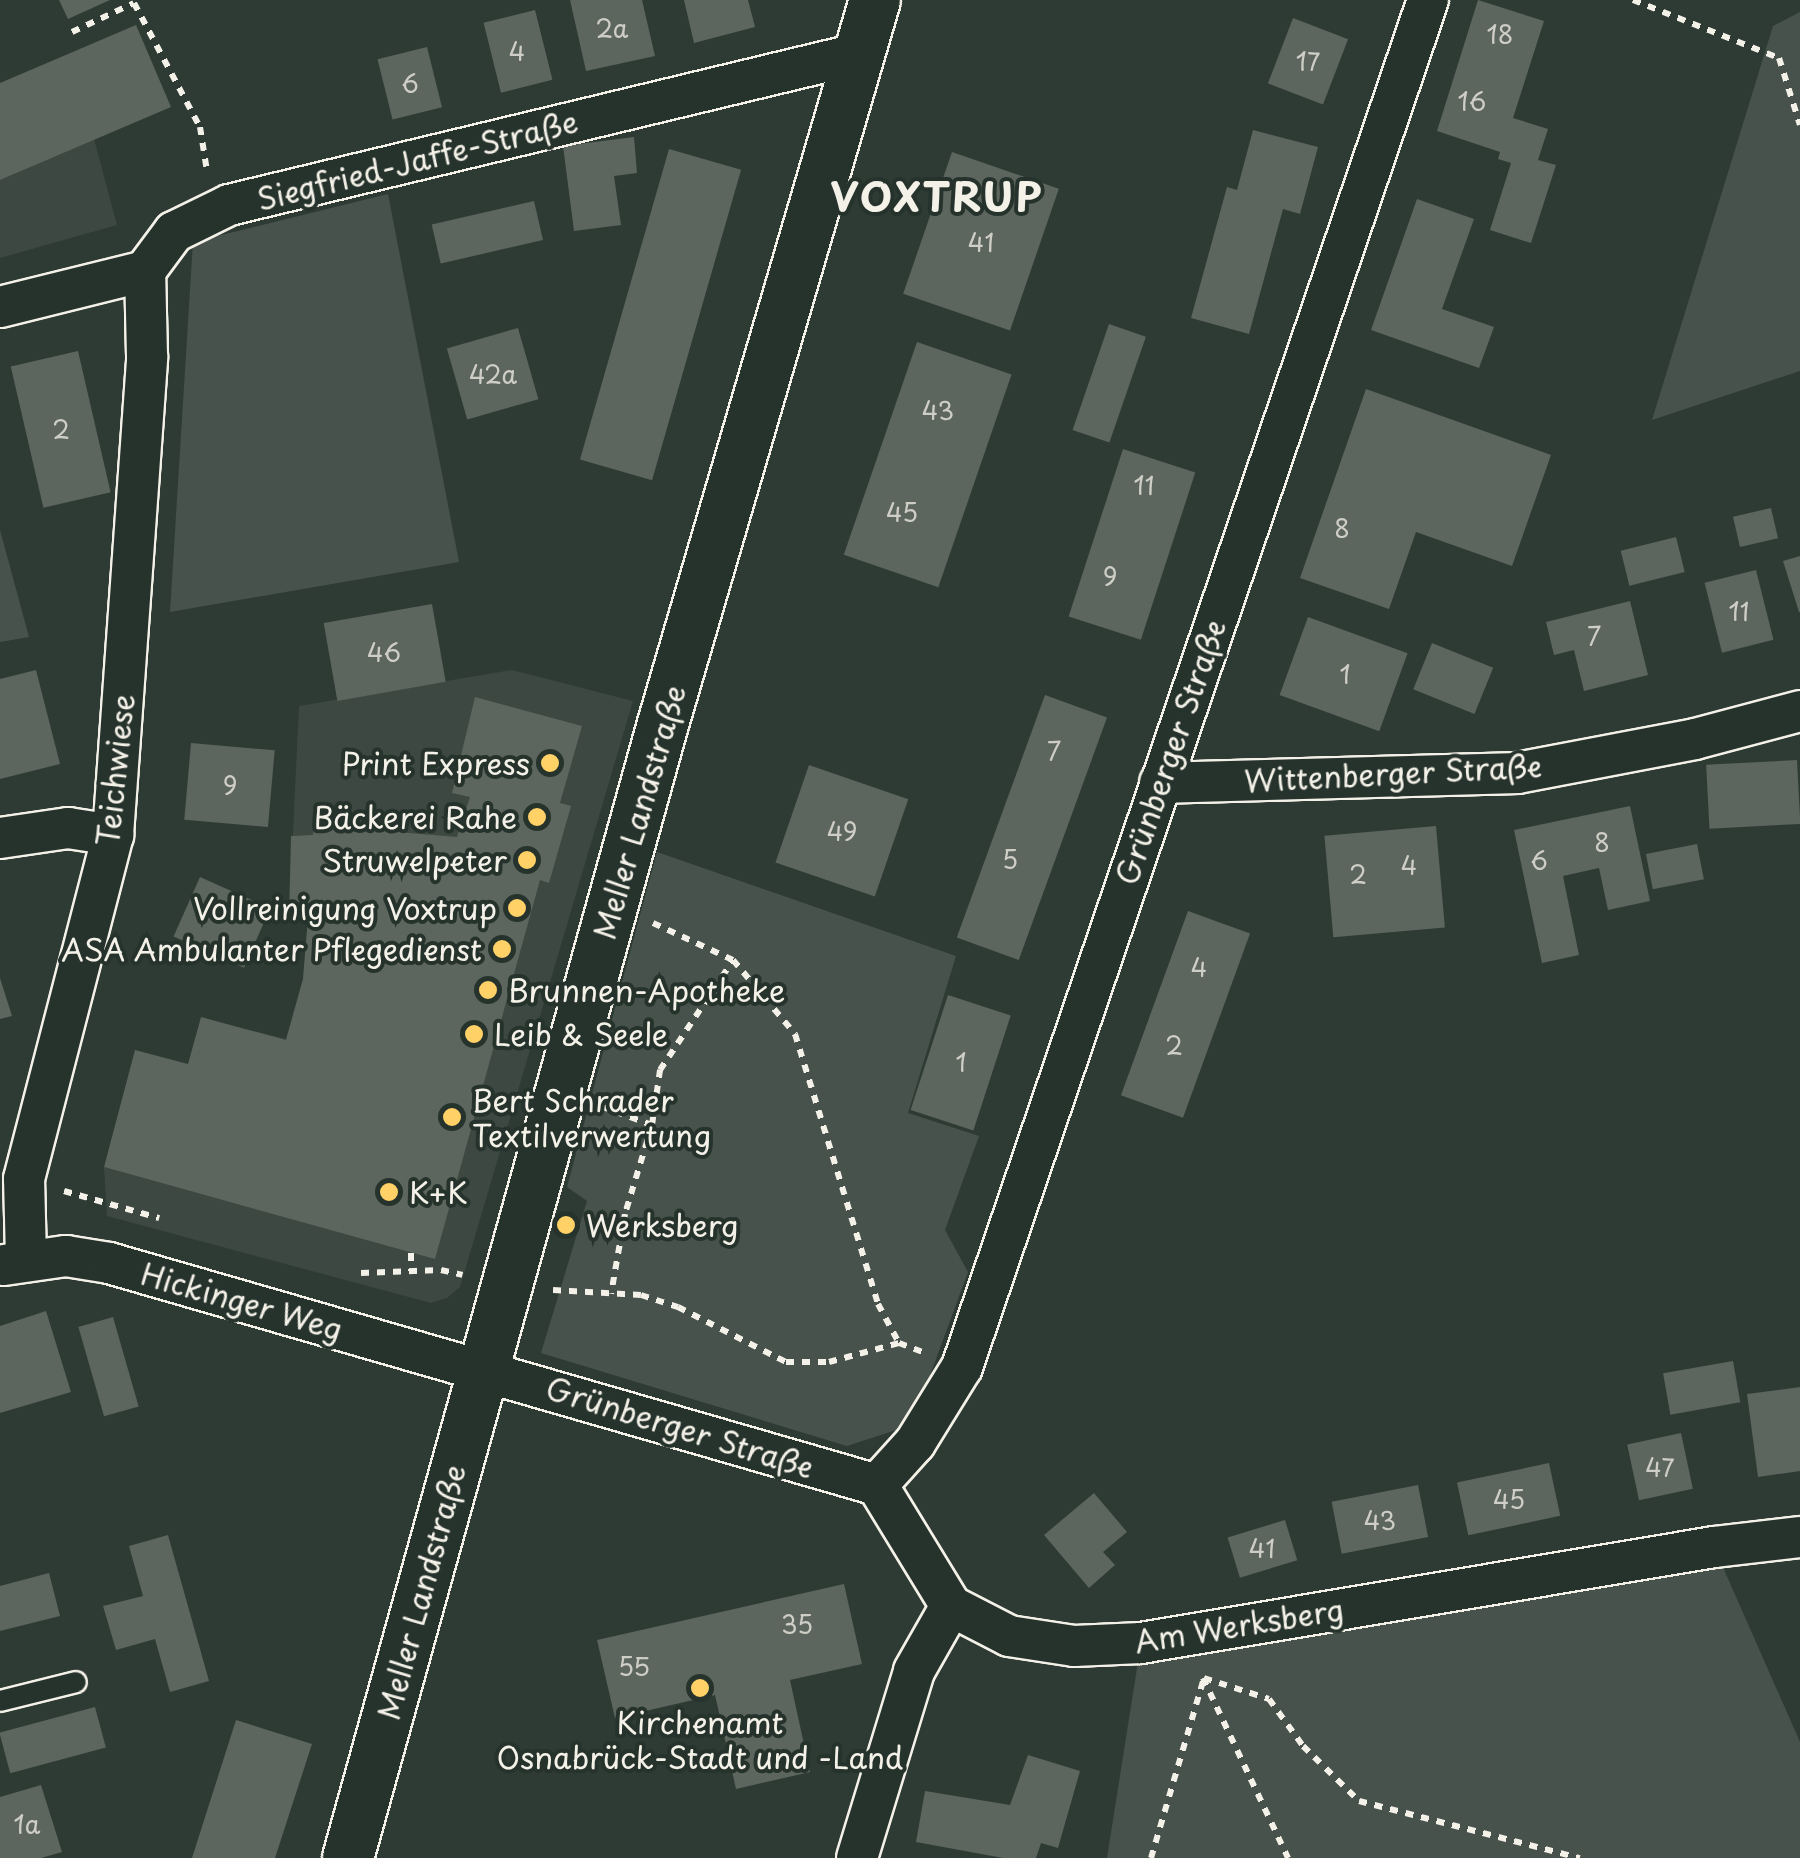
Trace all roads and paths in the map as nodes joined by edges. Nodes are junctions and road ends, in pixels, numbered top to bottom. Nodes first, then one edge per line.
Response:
1 (875, 0) edge
2 (1428, 0) edge
3 (1634, 0) edge
4 (72, 32) dead end
5 (857, 54) junction
6 (1800, 125) edge
7 (215, 212) junction
8 (145, 271) junction
9 (0, 307) edge
10 (1800, 711) edge
11 (1160, 783) junction
12 (113, 835) junction
13 (0, 838) edge
14 (612, 908) junction
15 (734, 960) junction
16 (560, 1092) junction
17 (652, 1126) junction
18 (24, 1179) junction
19 (159, 1218) dead end
20 (411, 1253) dead end
21 (13, 1262) edge
22 (411, 1272) junction
23 (361, 1274) dead end
24 (506, 1287) junction
25 (610, 1294) junction
26 (899, 1343) junction
27 (962, 1366) junction
28 (482, 1368) junction
29 (877, 1486) junction
30 (1800, 1537) edge
31 (950, 1606) junction
32 (1182, 1635) junction
33 (1204, 1678) junction
34 (76, 1682) dead end
35 (0, 1701) edge
36 (348, 1858) edge
37 (857, 1858) edge
38 (1150, 1858) edge
39 (1288, 1858) edge
40 (1580, 1858) edge

1 - 5 street, Meller Landstraße
2 - 11 street, Grünberger Straße
3 - 6 path
4 - 7 path
5 - 7 street, Siegfried-Jaffe-Straße
5 - 14 street, Meller Landstraße
7 - 8 street, Siegfried-Jaffe-Straße
8 - 9 street
8 - 12 street, Teichwiese
10 - 11 street, Wittenberger Straße
11 - 27 street, Grünberger Straße
12 - 13 street
12 - 18 street, Teichwiese
14 - 15 path
14 - 16 street, Meller Landstraße
15 - 17 path
15 - 26 path
16 - 17 path
16 - 24 street, Meller Landstraße
17 - 25 path
18 - 19 path
18 - 21 street, Teichwiese
20 - 22 path
21 - 28 street, Hickinger Weg
22 - 23 path
22 - 24 path
24 - 25 path
24 - 28 street, Meller Landstraße
25 - 26 path
26 - 27 path
27 - 29 street, Grünberger Straße
28 - 29 street, Grünberger Straße
28 - 36 street, Meller Landstraße
29 - 31 street
30 - 32 street, Am Werksberg
31 - 32 street, Am Werksberg
31 - 37 street
32 - 33 path
33 - 38 path
33 - 39 path
33 - 40 path
34 - 35 lane

